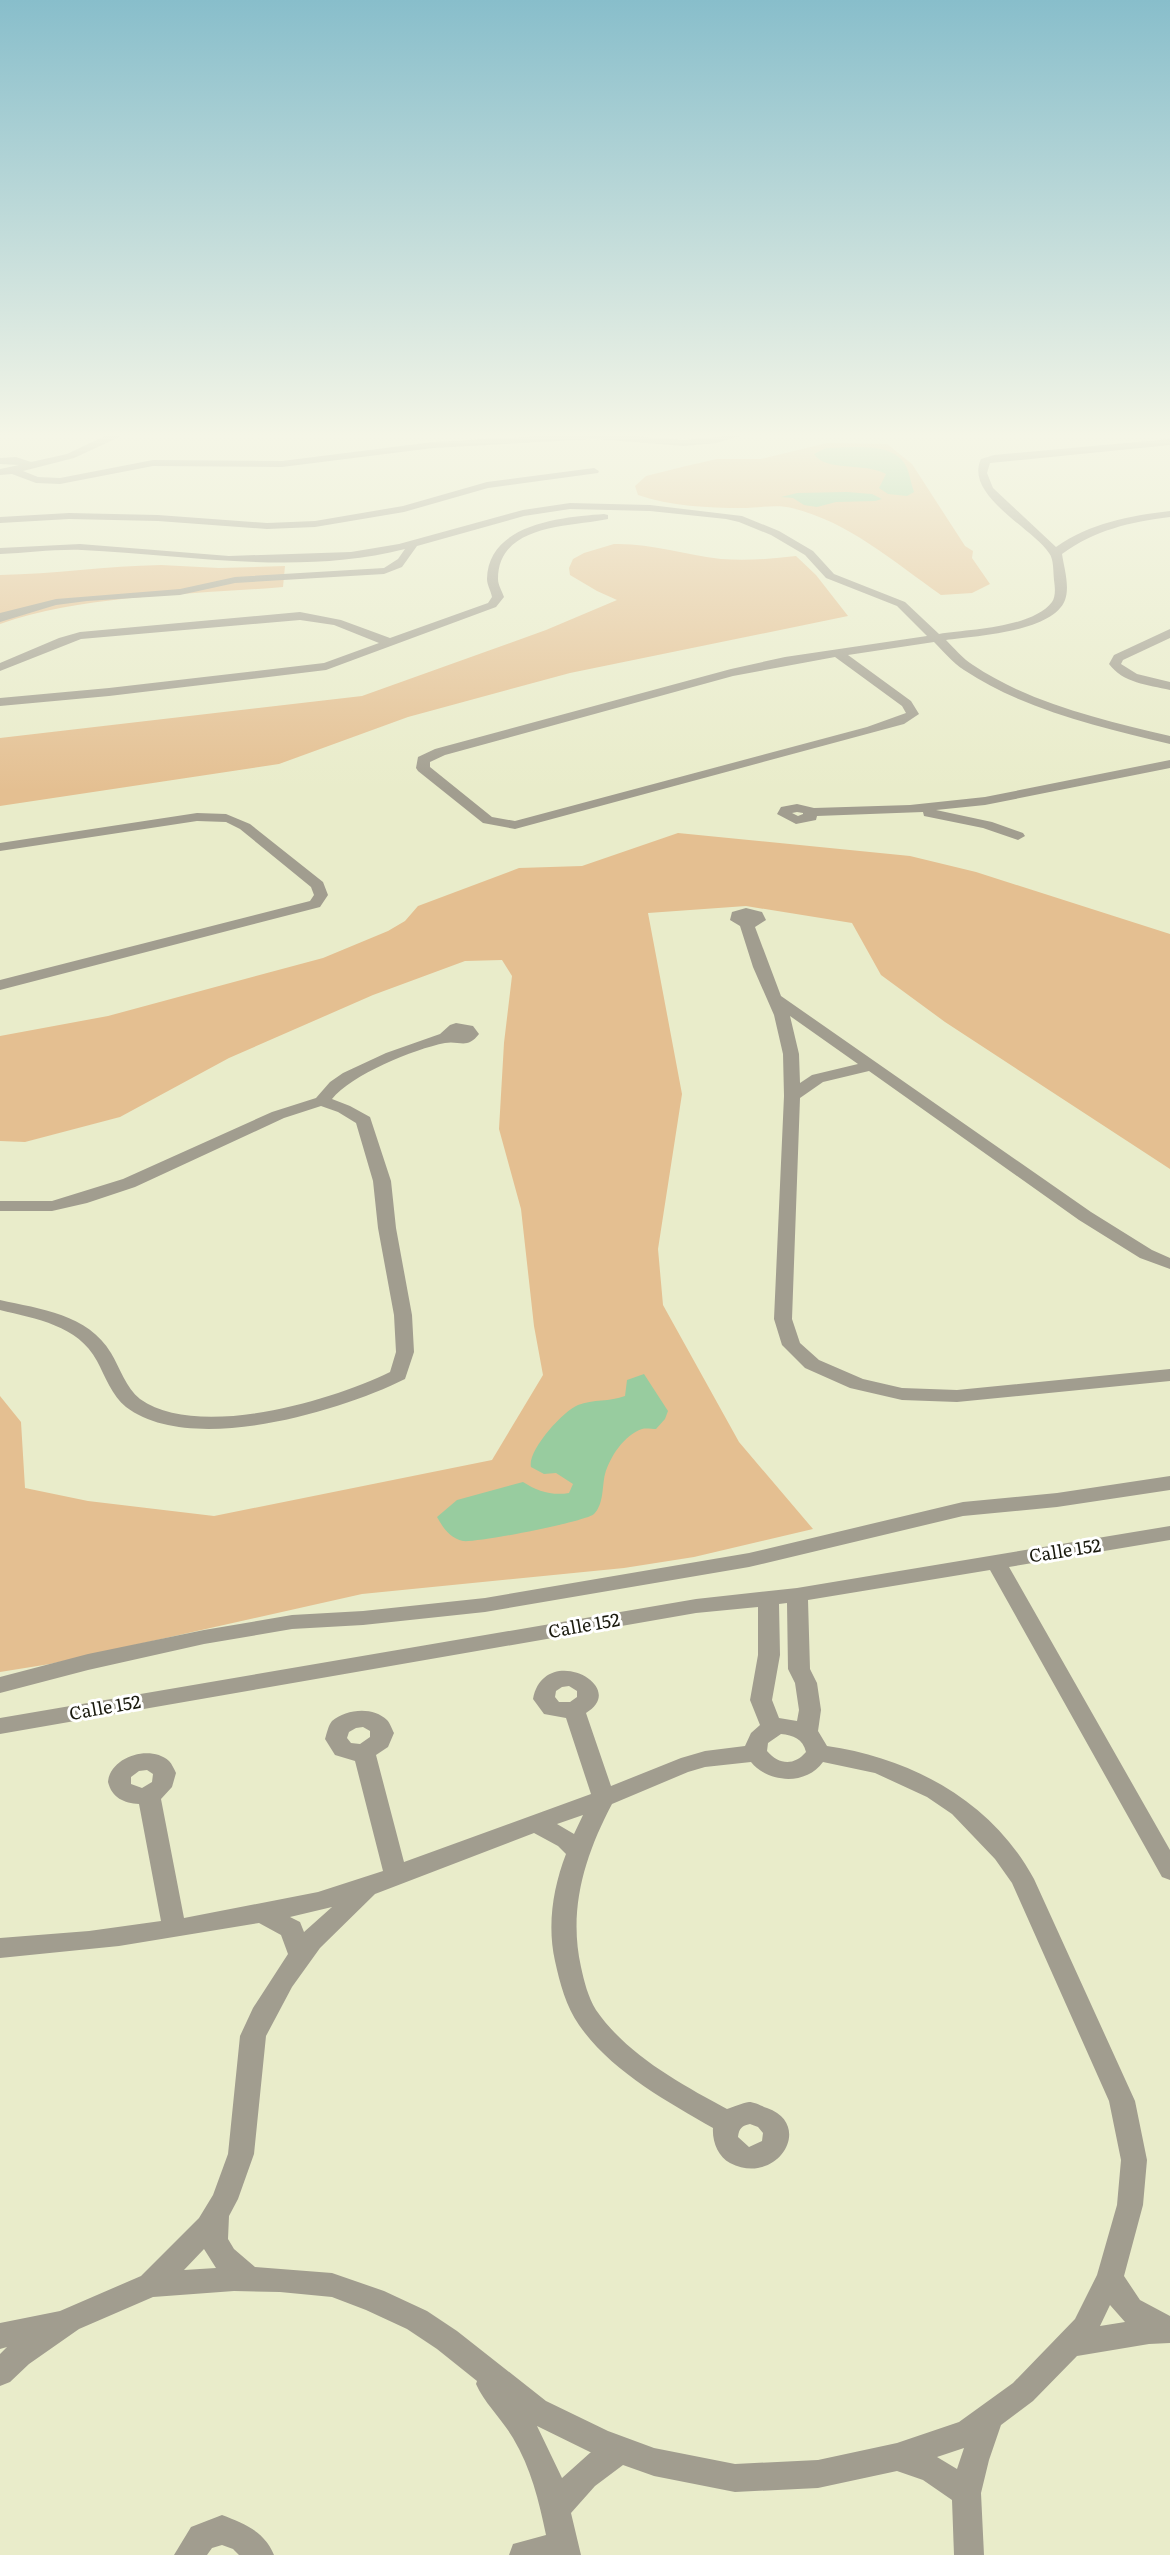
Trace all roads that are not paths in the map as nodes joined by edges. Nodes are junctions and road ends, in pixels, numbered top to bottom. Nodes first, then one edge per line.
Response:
1 (151, 553) edge
2 (261, 553) edge
3 (407, 553) edge
4 (501, 553) edge
5 (809, 553) edge
6 (1056, 553) edge
7 (0, 618) edge
8 (1170, 633) edge
9 (936, 637) junction
10 (388, 642) junction
11 (837, 652) junction
12 (0, 667) edge
13 (1170, 686) edge
14 (0, 702) edge
15 (1170, 740) edge
16 (1170, 764) edge
17 (985, 801) junction
18 (910, 809) junction
19 (812, 812) dead end
20 (987, 825) junction
21 (1018, 836) dead end
22 (0, 847) edge
23 (747, 924) dead end
24 (0, 985) edge
25 (776, 999) junction
26 (449, 1036) dead end
27 (872, 1066) junction
28 (792, 1096) junction
29 (322, 1101) junction
30 (0, 1206) edge
31 (1170, 1264) edge
32 (0, 1305) edge
33 (1170, 1375) edge
34 (1170, 1483) edge
35 (1170, 1533) edge
36 (996, 1562) junction
37 (797, 1595) junction
38 (768, 1599) junction
39 (0, 1685) edge
40 (574, 1710) dead end
41 (0, 1726) edge
42 (772, 1728) junction
43 (812, 1742) junction
44 (364, 1752) dead end
45 (756, 1754) junction
46 (149, 1795) dead end
47 (604, 1798) junction
48 (535, 1823) junction
49 (578, 1851) junction
50 (1170, 1871) edge
51 (396, 1875) junction
52 (367, 1889) junction
53 (261, 1913) junction
54 (174, 1928) junction
55 (0, 1948) edge
56 (301, 1956) junction
57 (728, 2123) dead end
58 (216, 2215) junction
59 (1110, 2276) junction
60 (249, 2279) junction
61 (152, 2285) junction
62 (69, 2320) junction
63 (1170, 2329) edge
64 (0, 2336) edge
65 (1070, 2344) junction
66 (475, 2363) junction
67 (0, 2373) edge
68 (990, 2416) junction
69 (620, 2450) junction
70 (897, 2457) junction
71 (966, 2493) junction
72 (556, 2509) junction
73 (565, 2550) edge
74 (189, 2555) edge
75 (259, 2555) edge
76 (524, 2555) edge
77 (969, 2555) edge

1 - 2 street
3 - 7 street
4 - 10 street
5 - 9 street
6 - 9 street
8 - 13 street
9 - 11 street
9 - 15 street
10 - 12 street
10 - 14 street
11 - 11 street
16 - 17 street
17 - 18 street
17 - 20 street
18 - 19 street
18 - 20 street
20 - 21 street
22 - 24 street
23 - 25 street
25 - 27 street
25 - 28 street
26 - 29 street
27 - 28 street
27 - 31 street
28 - 33 street
29 - 30 street
29 - 32 street
34 - 39 street
35 - 36 street, Calle 152
36 - 37 street, Calle 152
36 - 50 street
37 - 38 street, Calle 152
37 - 43 street
38 - 41 street, Calle 152
38 - 42 street
40 - 47 street
42 - 43 street
42 - 45 street
43 - 45 street
43 - 59 street
44 - 51 street
45 - 47 street
46 - 54 street
47 - 48 street
47 - 49 street
48 - 49 street
48 - 51 street
49 - 57 street
51 - 52 street
52 - 53 street
52 - 56 street
53 - 54 street
53 - 56 street
54 - 55 street
56 - 58 street
58 - 60 street
58 - 61 street
59 - 63 street
59 - 65 street
60 - 61 street
60 - 66 street
61 - 62 street
62 - 64 street
62 - 67 street
63 - 65 street
65 - 68 street
66 - 69 street
66 - 72 street
68 - 70 street
68 - 71 street
69 - 70 street
69 - 72 street
70 - 71 street
71 - 77 street
72 - 73 street
73 - 76 street
74 - 75 street

